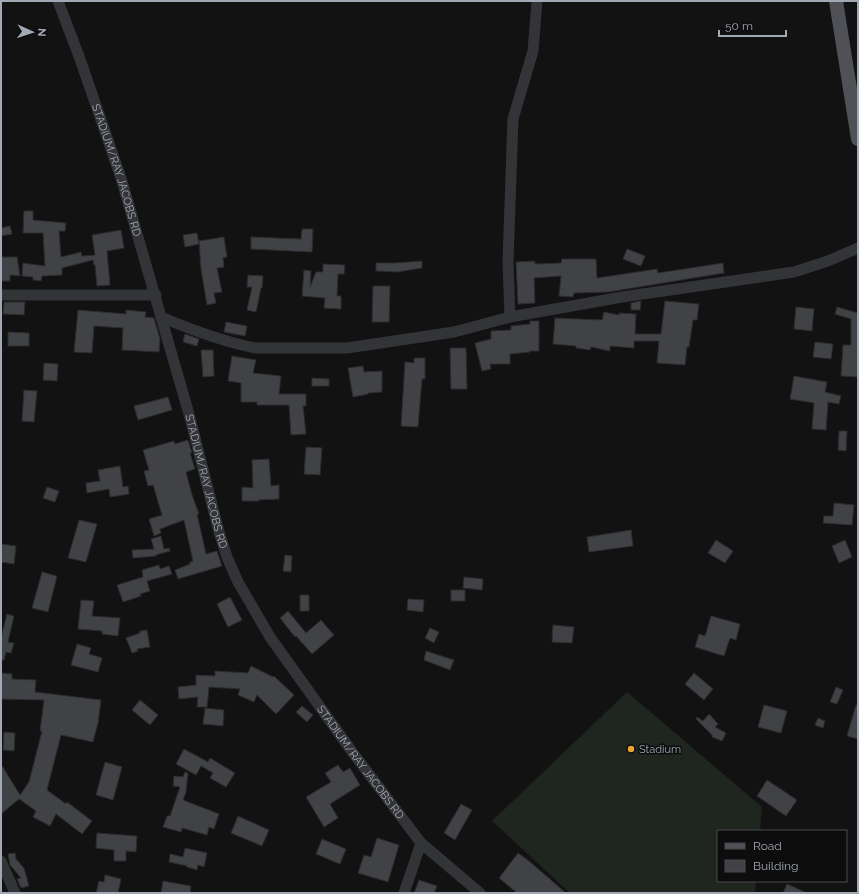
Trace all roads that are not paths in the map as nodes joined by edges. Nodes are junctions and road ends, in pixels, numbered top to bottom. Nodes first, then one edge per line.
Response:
1 (58, 1) edge
2 (537, 1) edge
3 (836, 1) edge
4 (858, 139) edge
5 (858, 248) edge
6 (1, 296) edge
7 (156, 296) junction
8 (161, 317) junction
9 (510, 317) junction
10 (421, 843) junction
11 (1, 861) edge
12 (15, 893) edge
13 (404, 893) edge
14 (480, 893) edge

1 - 7 street, STADIUM/RAY JACOBS RD
2 - 9 street
3 - 4 main road
5 - 9 street
6 - 7 street
7 - 8 street, STADIUM/RAY JACOBS RD
8 - 9 street
8 - 10 street, STADIUM/RAY JACOBS RD
10 - 13 street
10 - 14 street, STADIUM/RAY JACOBS RD
11 - 12 street

